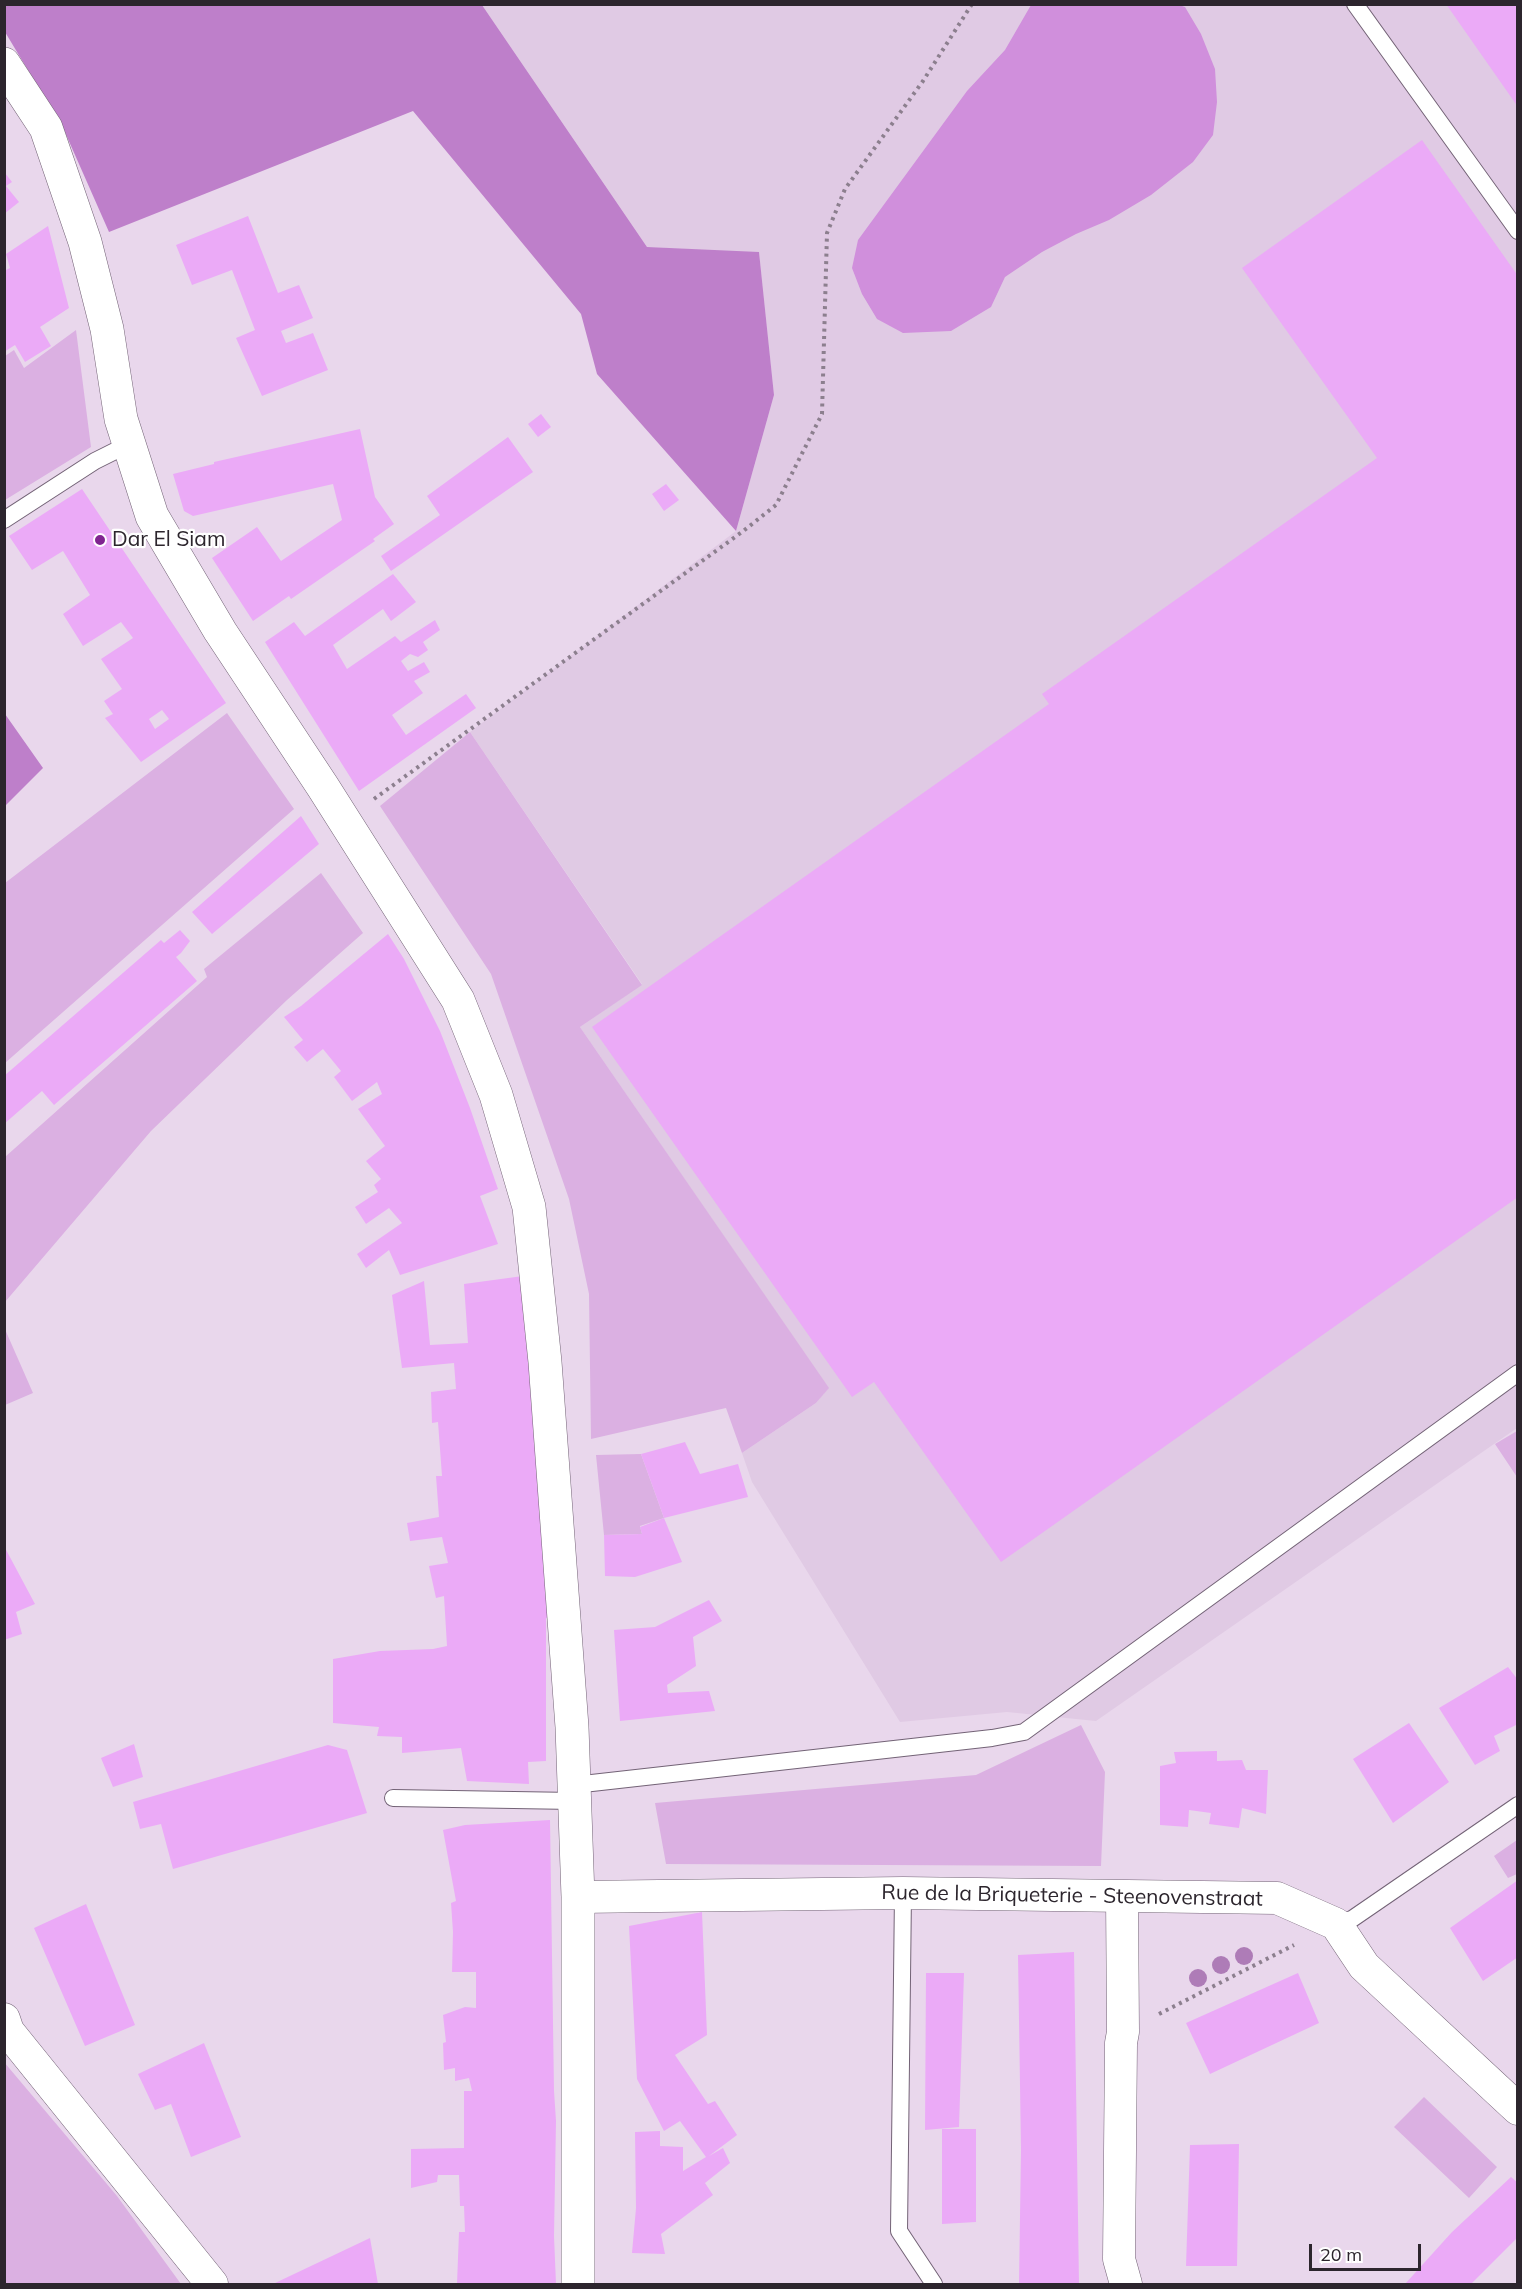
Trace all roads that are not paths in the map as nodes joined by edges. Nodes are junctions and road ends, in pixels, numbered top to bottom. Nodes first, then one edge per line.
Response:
1 (1355, 4) edge
2 (4, 64) edge
3 (1518, 231) edge
4 (129, 444) junction
5 (4, 520) edge
6 (1518, 1373) edge
7 (574, 1793) junction
8 (393, 1798) dead end
9 (1518, 1805) edge
10 (903, 1893) junction
11 (1122, 1896) junction
12 (578, 1897) junction
13 (1336, 1924) junction
14 (6, 2027) edge
15 (1518, 2109) edge
16 (212, 2284) edge
17 (578, 2284) edge
18 (934, 2284) edge
19 (1126, 2284) edge

1 - 3 lane
2 - 4 street
4 - 5 lane
4 - 7 street
6 - 7 lane
7 - 8 lane
7 - 12 street
9 - 13 lane
10 - 11 street, Rue de la Briqueterie - Steenovenstraat
10 - 12 street, Rue de la Briqueterie - Steenovenstraat
10 - 18 lane
11 - 13 street, Rue de la Briqueterie - Steenovenstraat
11 - 19 street
12 - 17 street
13 - 15 street
14 - 16 street

